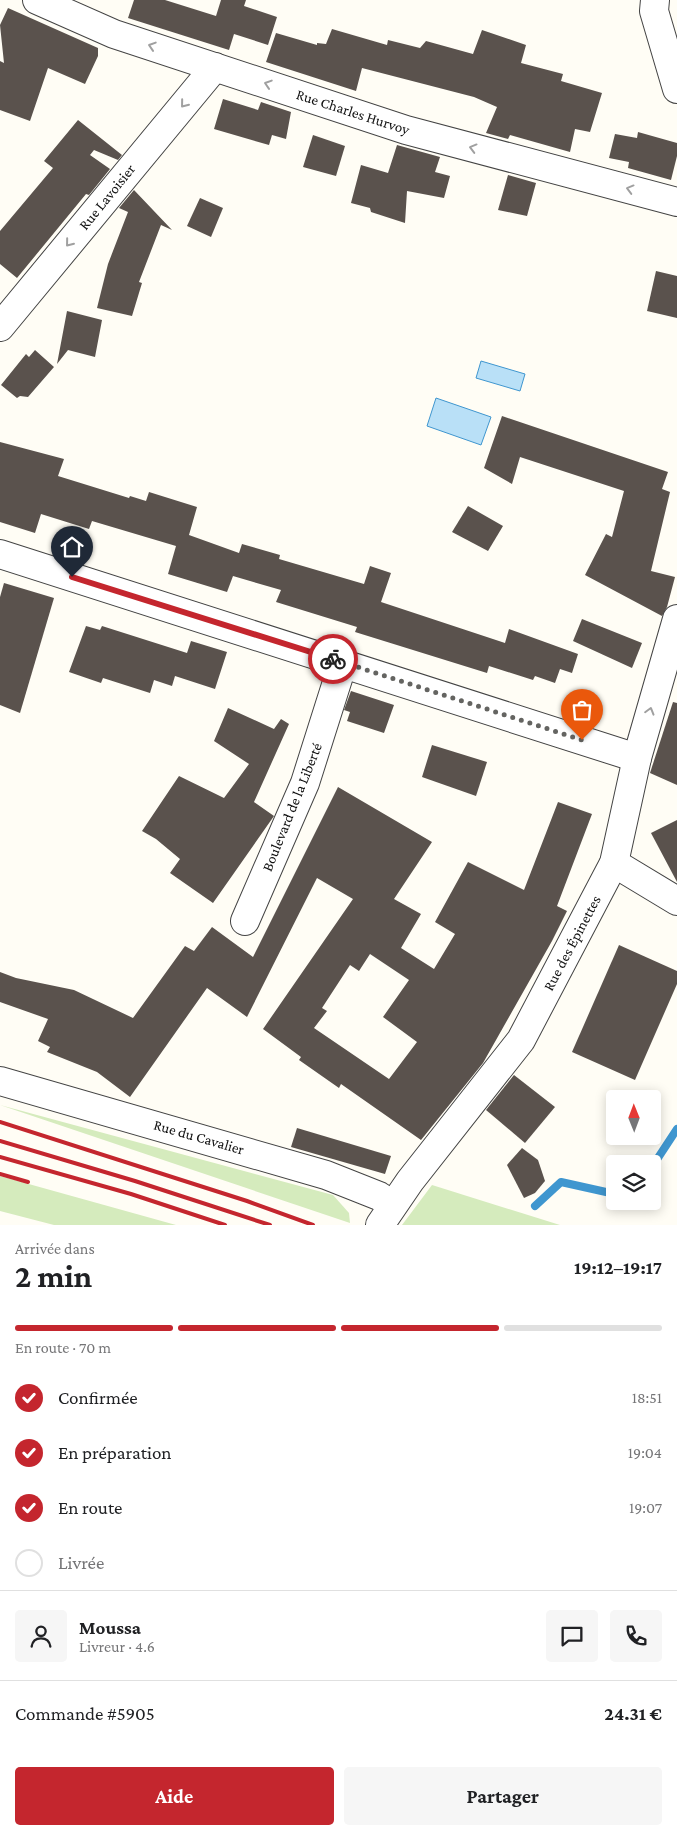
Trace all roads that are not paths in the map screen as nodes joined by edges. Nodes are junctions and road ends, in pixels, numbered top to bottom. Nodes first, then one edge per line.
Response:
1 (37, 0) edge
2 (654, 0) edge
3 (215, 67) junction
4 (677, 88) edge
5 (677, 202) edge
6 (0, 327) edge
7 (0, 554) edge
8 (677, 619) edge
9 (343, 663) junction
10 (637, 758) junction
11 (614, 863) junction
12 (677, 901) edge
13 (245, 921) dead end
14 (0, 1081) edge
15 (387, 1215) edge

3 -> 1 street, Rue Charles Hurvoy
2 - 4 street
5 -> 3 street, Rue Charles Hurvoy
3 -> 6 street, Rue Lavoisier
7 - 9 street
10 -> 8 street, Rue des Épinettes
9 - 10 street
9 - 13 street, Boulevard de la Liberté
10 - 11 street, Rue des Épinettes
11 - 12 street
11 - 15 street, Rue des Épinettes
14 - 15 street, Rue du Cavalier

